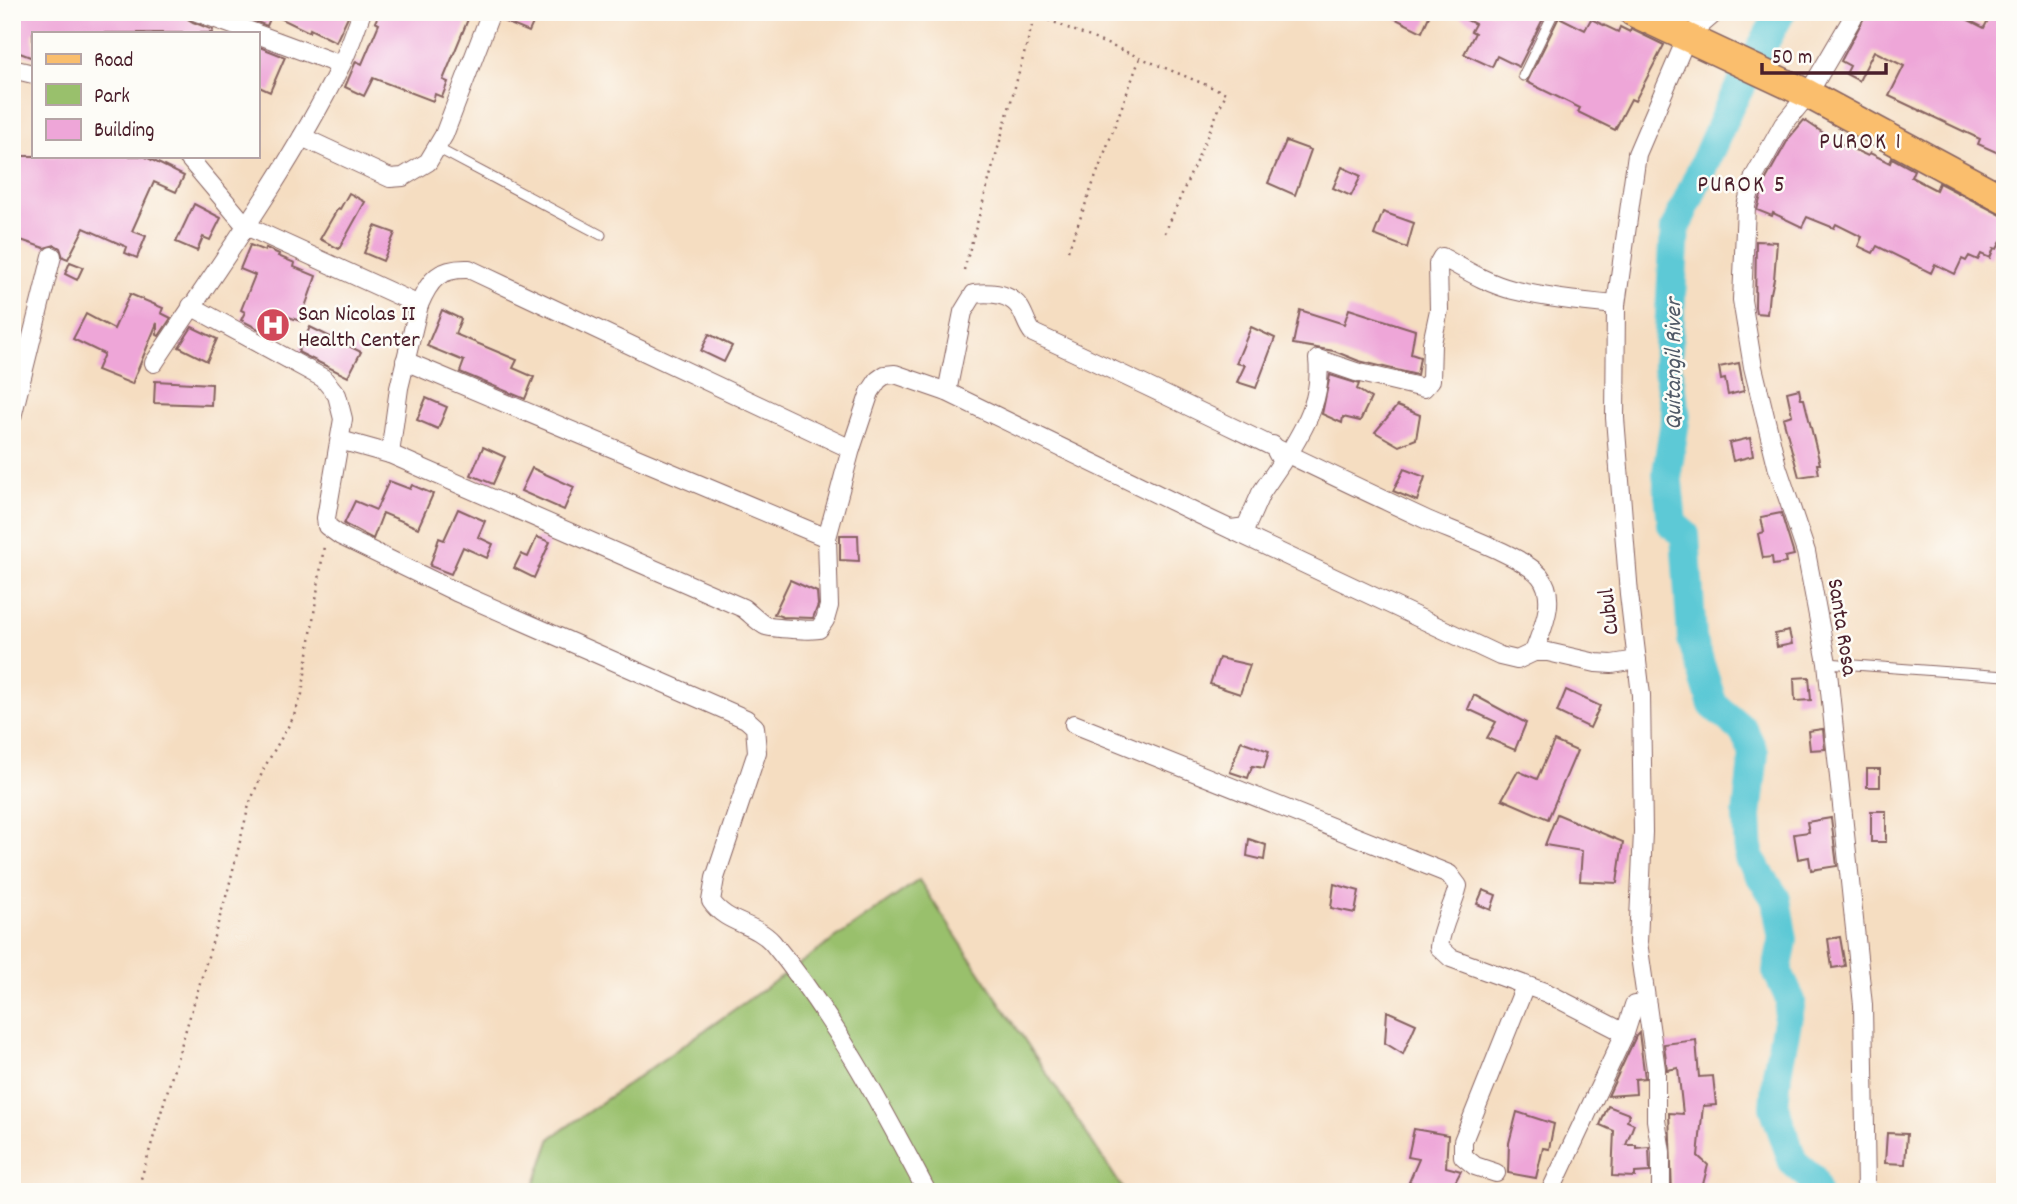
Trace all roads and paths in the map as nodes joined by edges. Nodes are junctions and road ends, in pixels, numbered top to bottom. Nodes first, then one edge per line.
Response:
1 (197, 12) edge
2 (362, 12) edge
3 (491, 12) edge
4 (1029, 12) edge
5 (1554, 12) edge
6 (1633, 12) edge
7 (1716, 12) edge
8 (1856, 12) edge
9 (1035, 15) junction
10 (251, 32) edge
11 (259, 35) edge
12 (1695, 41) junction
13 (1140, 58) junction
14 (341, 65) junction
15 (12, 69) edge
16 (32, 74) edge
17 (1523, 76) dead end
18 (1808, 94) junction
19 (302, 137) junction
20 (437, 148) junction
21 (189, 158) edge
22 (2005, 200) edge
23 (246, 226) junction
24 (601, 235) dead end
25 (1164, 235) dead end
26 (1068, 251) dead end
27 (52, 256) dead end
28 (964, 270) dead end
29 (1616, 305) junction
30 (191, 306) junction
31 (419, 306) junction
32 (405, 361) junction
33 (154, 363) dead end
34 (947, 392) junction
35 (12, 417) edge
36 (341, 440) junction
37 (851, 449) junction
38 (1281, 449) junction
39 (390, 454) junction
40 (327, 526) junction
41 (1231, 529) junction
42 (827, 538) junction
43 (1534, 652) junction
44 (1637, 660) junction
45 (1827, 663) junction
46 (2005, 676) edge
47 (1074, 723) dead end
48 (1525, 986) junction
49 (1647, 1006) junction
50 (1625, 1033) junction
51 (1496, 1173) dead end
52 (137, 1192) edge
53 (928, 1192) edge
54 (1550, 1192) edge
55 (1661, 1192) edge
56 (1866, 1192) edge

1 - 10 street
2 - 14 street
3 - 20 street
4 - 9 path
5 - 17 lane
6 - 12 main road
7 - 12 street
8 - 18 street, Santa Rosa
9 - 13 path
9 - 28 path
11 - 14 street
12 - 18 main road
12 - 29 street, Cubul
13 - 25 path
13 - 26 path
14 - 19 street
15 - 16 street
18 - 22 main road
18 - 45 street, Santa Rosa
19 - 20 street
19 - 23 street
20 - 24 lane
21 - 23 street
23 - 30 street
23 - 31 street
27 - 35 street
29 - 38 street
29 - 44 street, Cubul
30 - 33 street
30 - 36 street
31 - 32 street
31 - 37 street
32 - 39 street
32 - 42 street
34 - 37 street
34 - 38 street
34 - 41 street
36 - 39 street
36 - 40 street
37 - 42 street
38 - 41 street
38 - 43 street
39 - 42 street
40 - 52 path
40 - 53 street
41 - 43 street
43 - 44 street
44 - 49 street, Cubul
45 - 46 lane
45 - 56 street, Santa Rosa
47 - 48 street
48 - 50 street
48 - 51 street
49 - 50 street
49 - 55 street, Cubul
50 - 54 street

